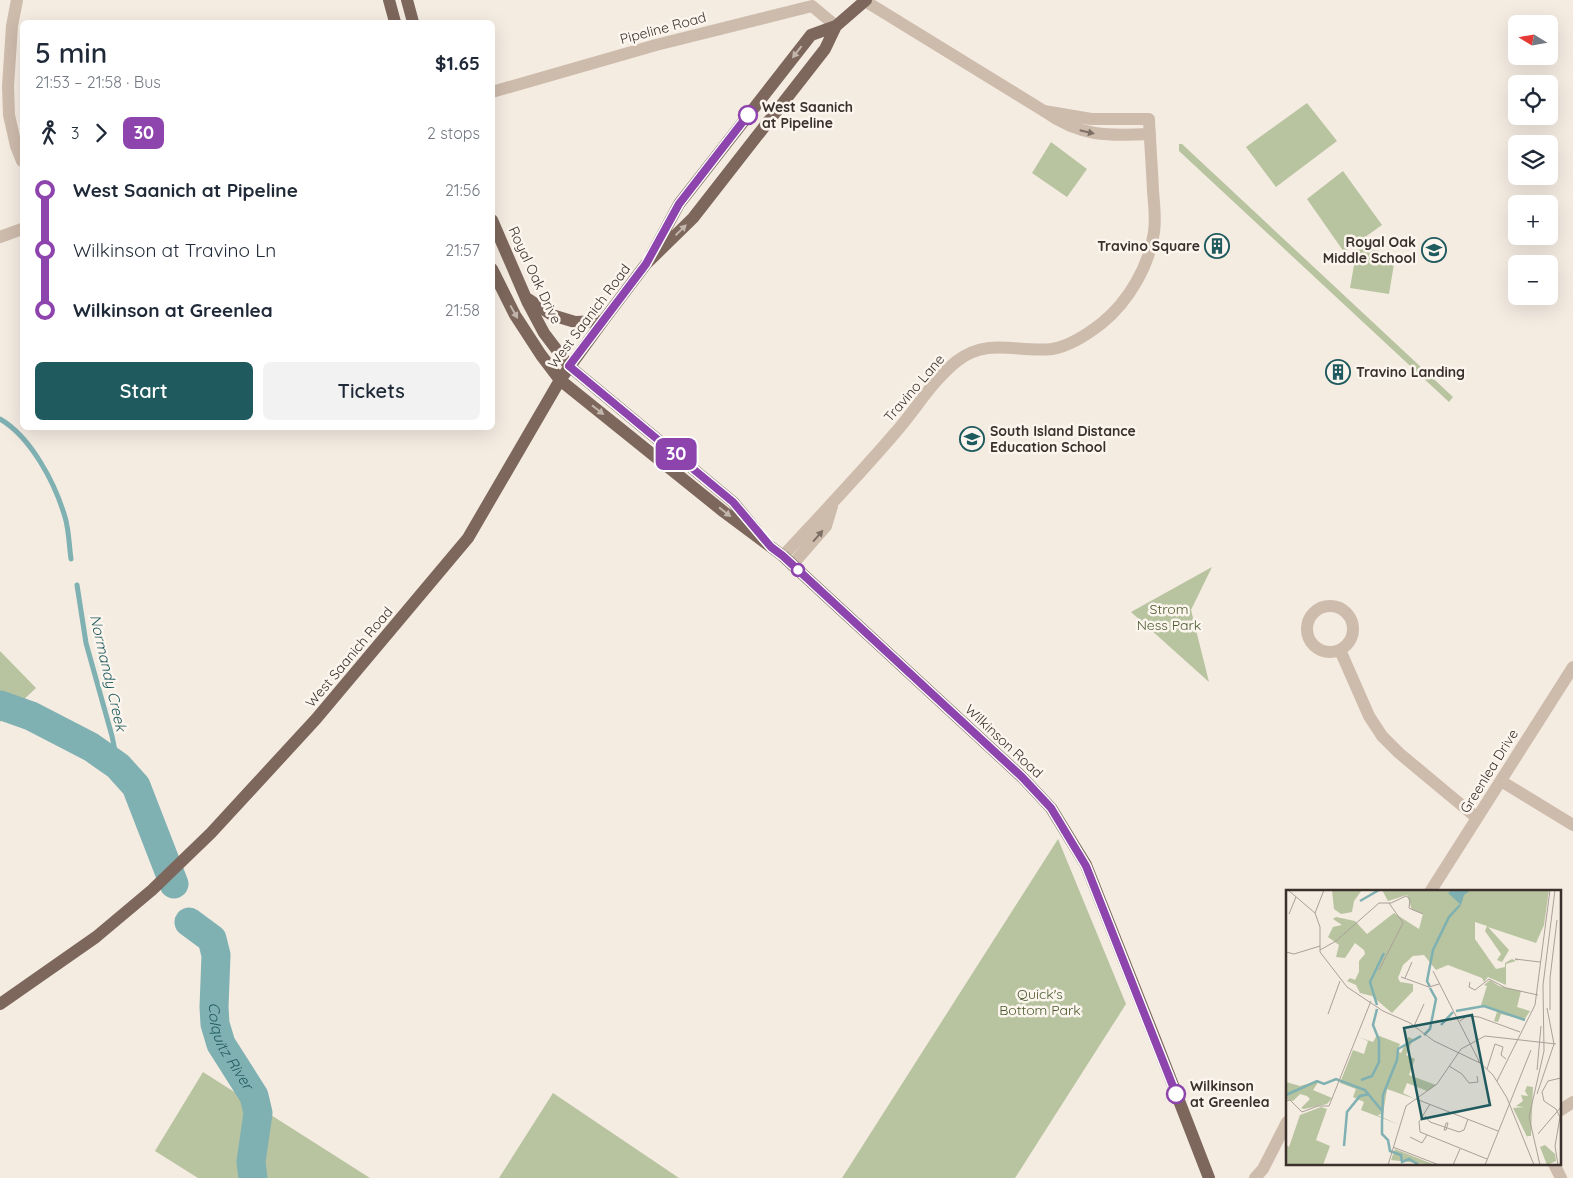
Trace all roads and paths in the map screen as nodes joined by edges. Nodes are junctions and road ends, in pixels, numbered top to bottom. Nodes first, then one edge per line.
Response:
1 (17, 0) edge
2 (389, 0) edge
3 (407, 0) edge
4 (866, 0) edge
5 (394, 20) edge
6 (412, 20) edge
7 (836, 26) junction
8 (495, 91) edge
9 (1044, 111) junction
10 (1150, 134) junction
11 (20, 156) edge
12 (495, 227) edge
13 (20, 230) edge
14 (0, 237) edge
15 (646, 264) junction
16 (495, 275) edge
17 (526, 298) junction
18 (603, 321) junction
19 (569, 366) junction
20 (560, 380) junction
21 (771, 547) junction
22 (788, 560) junction
23 (1340, 650) dead end
24 (1573, 667) edge
25 (1501, 781) junction
26 (1477, 818) junction
27 (1573, 825) edge
28 (1431, 890) edge
29 (0, 1004) edge
30 (1573, 1102) edge
31 (1560, 1110) edge
32 (1286, 1124) edge
33 (1555, 1166) edge
34 (1209, 1178) edge
35 (1255, 1178) edge
36 (1561, 1178) edge

1 - 11 street
2 - 5 main road
3 - 6 main road
4 - 7 main road, West Saanich Road
4 - 9 street, Travino Lane
7 - 8 street, Pipeline Road
15 -> 7 main road, West Saanich Road
7 -> 15 main road, West Saanich Road
9 -> 10 street, Travino Lane
9 - 10 street, Travino Lane
10 - 22 street, Travino Lane
12 - 17 main road, Royal Oak Drive
13 - 14 street
15 - 18 main road, West Saanich Road
16 -> 20 main road
17 - 18 main road
17 - 19 main road, Royal Oak Drive
18 - 19 main road, West Saanich Road
19 - 20 main road, West Saanich Road
19 - 21 main road, Wilkinson Road
20 -> 21 main road, Wilkinson Road
20 - 29 main road, West Saanich Road
21 - 22 main road, Wilkinson Road
22 - 34 main road, Wilkinson Road
23 - 26 street
24 - 25 street, Greenlea Drive
25 - 26 street, Greenlea Drive
25 - 27 street
26 - 28 street, Greenlea Drive
30 - 31 street
32 - 35 street
33 - 36 street

